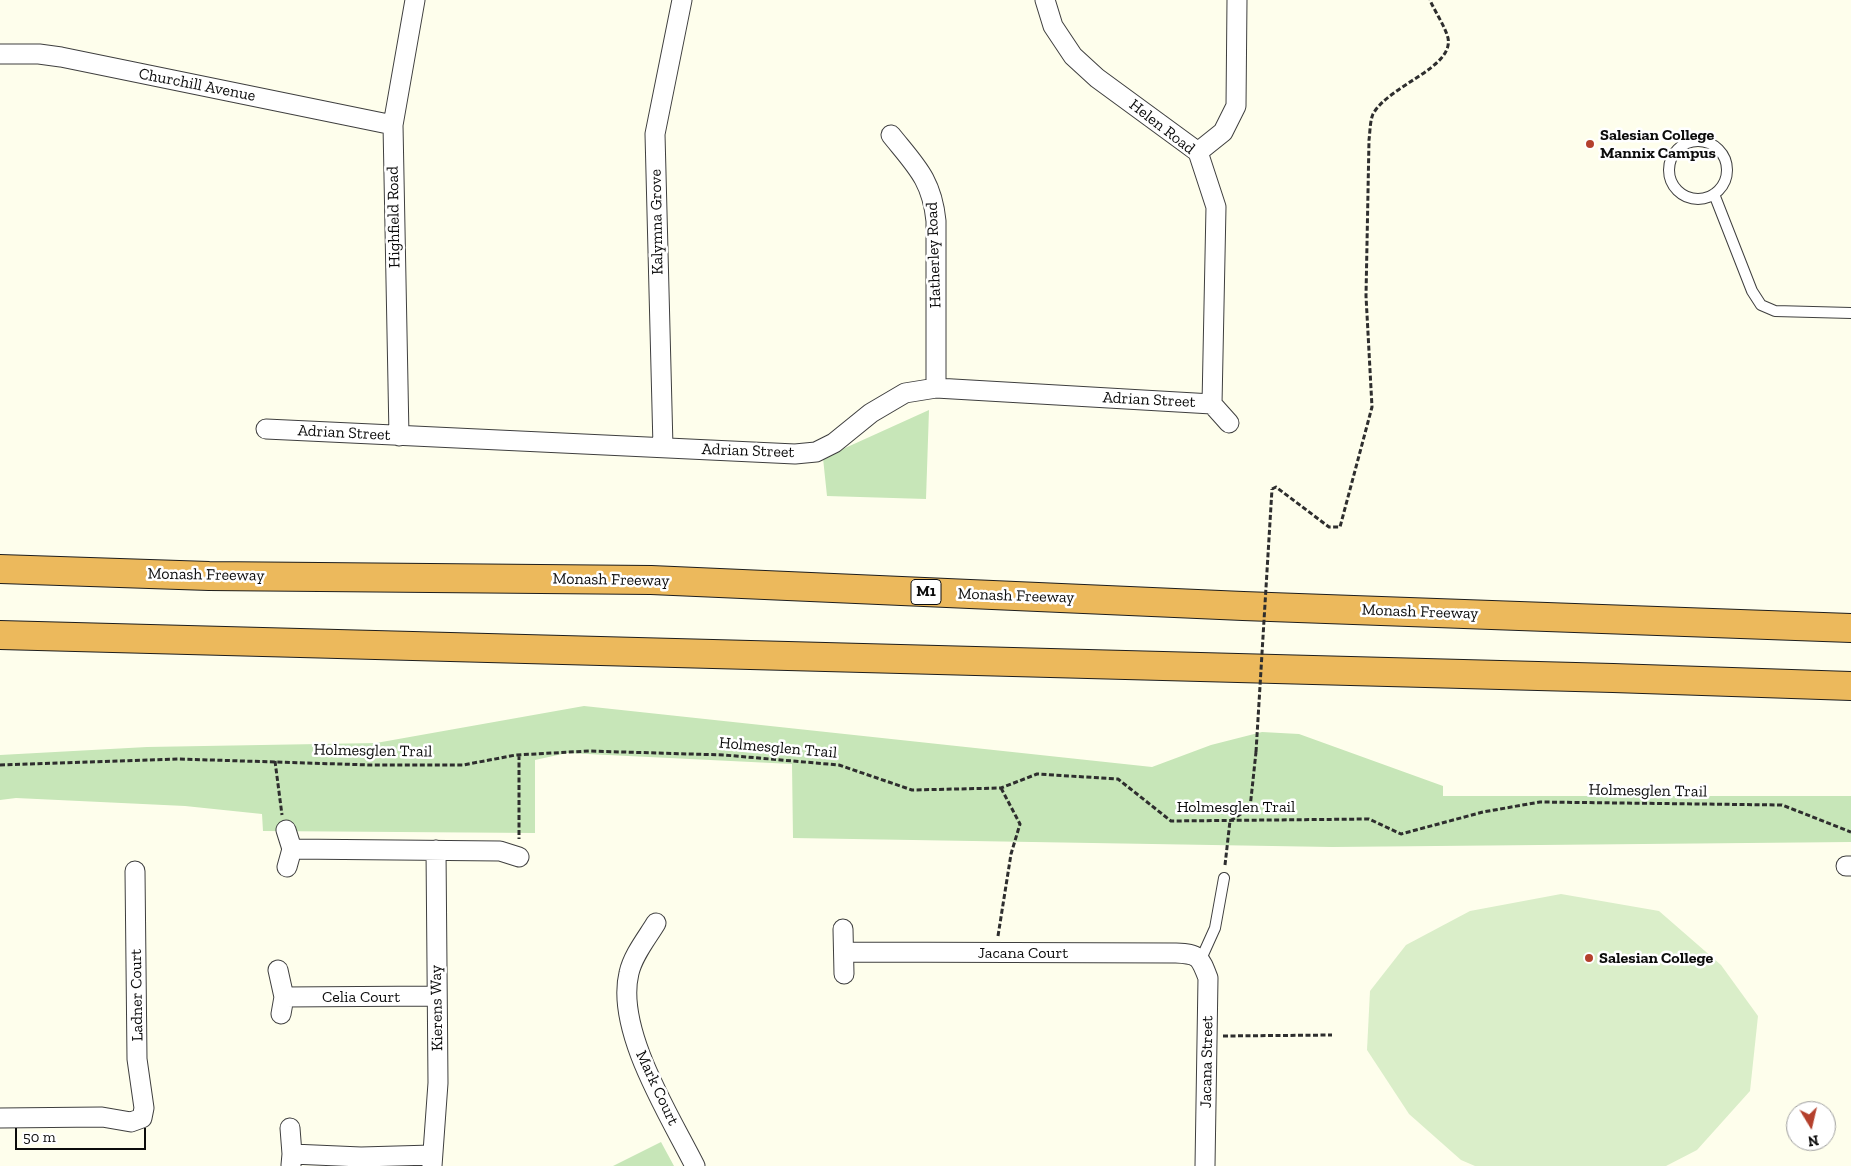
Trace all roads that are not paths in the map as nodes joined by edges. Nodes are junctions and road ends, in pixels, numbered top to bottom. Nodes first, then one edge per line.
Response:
1 (415, 0) edge
2 (682, 0) edge
3 (1045, 0) edge
4 (1237, 0) edge
5 (0, 54) edge
6 (392, 125) junction
7 (891, 135) dead end
8 (1198, 152) junction
9 (1714, 194) junction
10 (1851, 312) edge
11 (936, 388) junction
12 (1212, 404) junction
13 (1229, 423) dead end
14 (266, 429) dead end
15 (399, 436) junction
16 (662, 447) junction
17 (0, 569) edge
18 (1851, 628) edge
19 (0, 635) edge
20 (1851, 686) edge
21 (286, 830) road end
22 (292, 849) junction
23 (436, 850) junction
24 (519, 857) road end
25 (287, 867) dead end
26 (135, 870) dead end
27 (1224, 878) road end
28 (656, 923) dead end
29 (843, 929) dead end
30 (844, 952) junction
31 (1201, 959) junction
32 (278, 970) dead end
33 (844, 974) dead end
34 (437, 996) junction
35 (0, 1118) edge
36 (290, 1128) dead end
37 (292, 1160) edge
38 (432, 1160) edge
39 (695, 1166) edge
40 (1206, 1166) edge

1 - 6 street, Highfield Road
2 - 16 street, Kalymna Grove
3 - 8 street, Helen Road
4 - 8 street
5 - 6 street, Churchill Avenue
6 - 15 street, Highfield Road
7 - 11 street, Hatherley Road
8 - 12 street, Helen Road
9 - 9 lane
9 - 10 lane
11 - 12 street, Adrian Street
11 - 16 street, Adrian Street
12 - 13 street
14 - 15 street, Adrian Street
15 - 16 street, Adrian Street
17 - 18 highway, Monash Freeway / M1
19 - 20 highway
21 - 22 street
22 - 23 street
22 - 25 street
23 - 24 street
23 - 34 street, Kierens Way
26 - 35 street, Ladner Court
27 - 31 lane
28 - 39 street, Mark Court
29 - 30 street
30 - 31 street, Jacana Court
30 - 33 street
31 - 40 street, Jacana Street
32 - 34 street, Celia Court
34 - 38 street, Kierens Way
36 - 37 street
37 - 38 street

